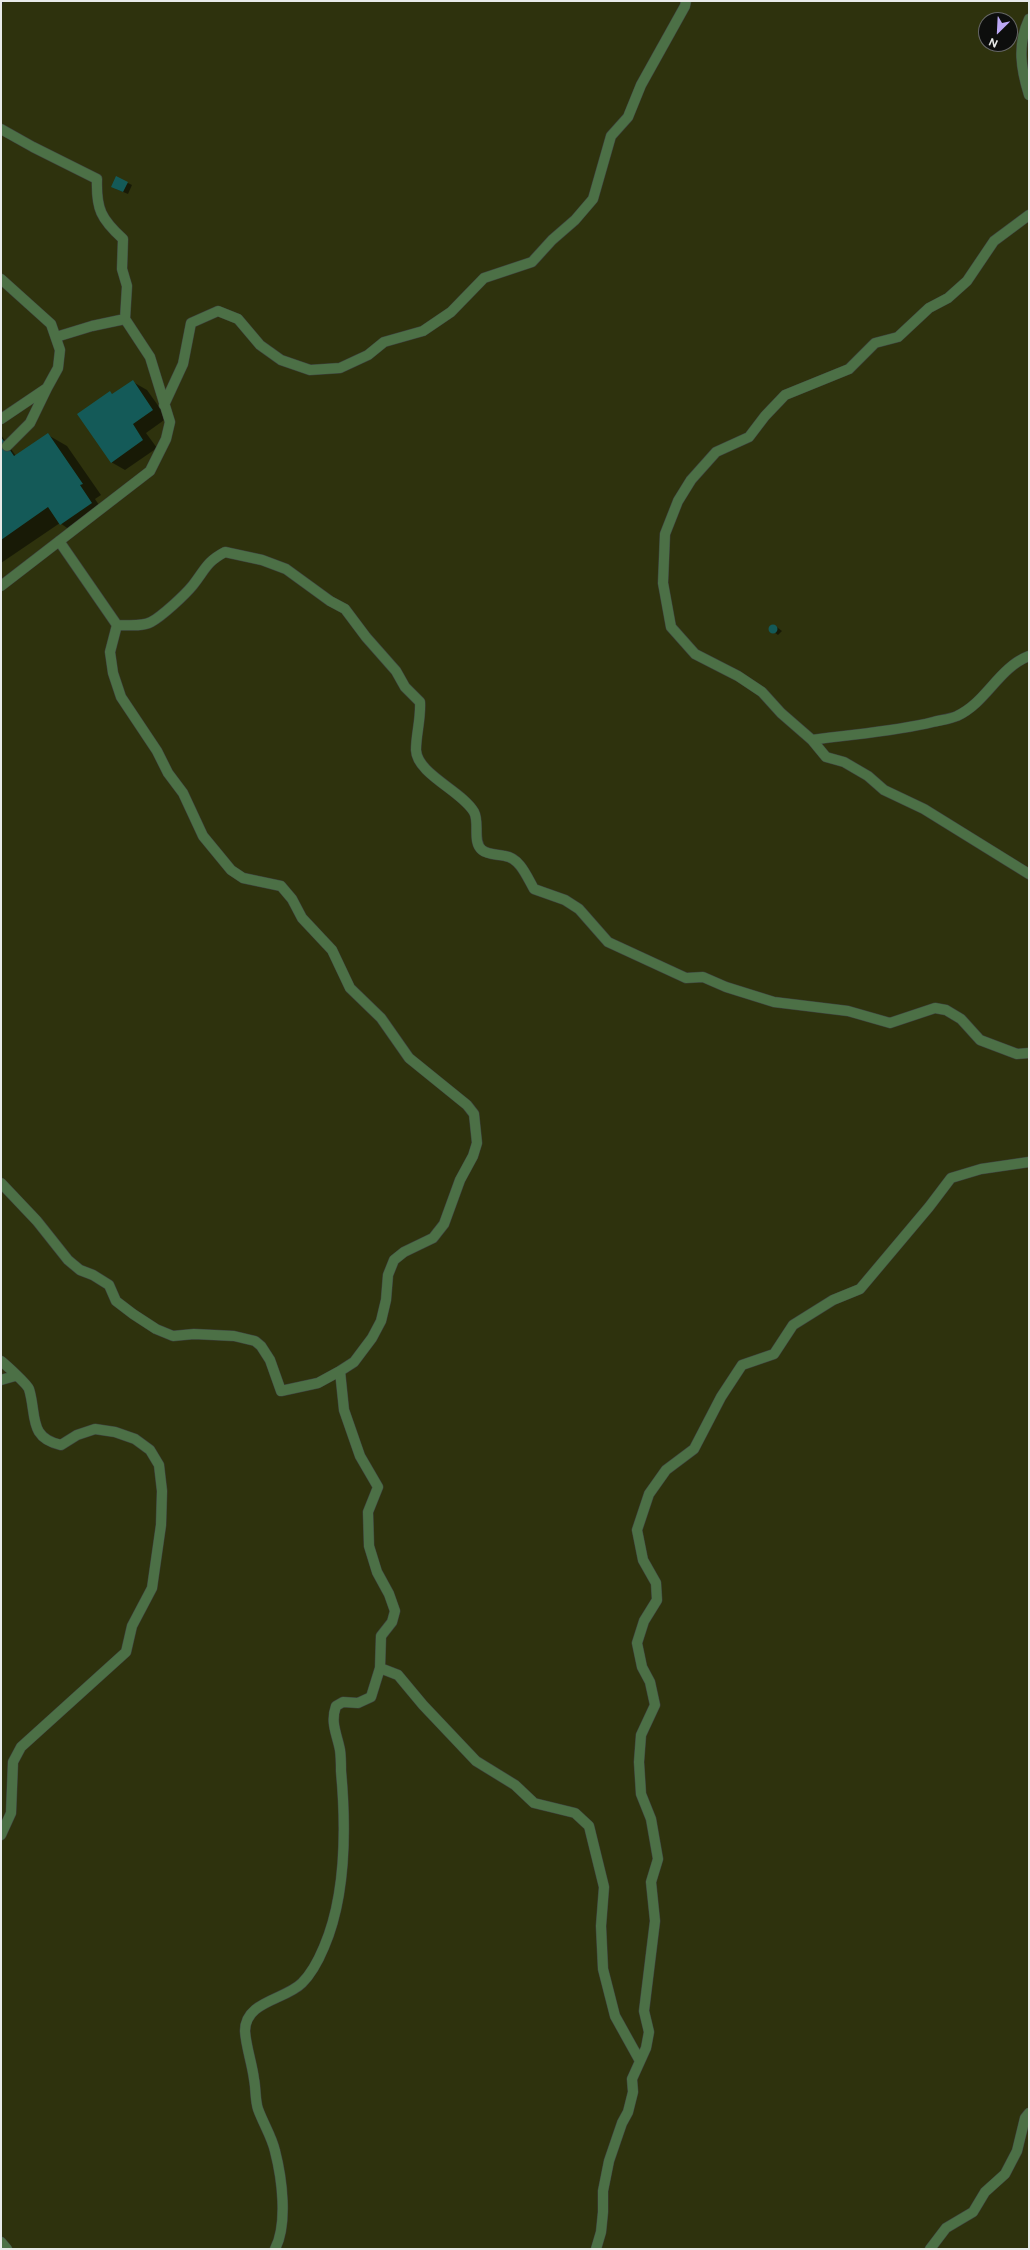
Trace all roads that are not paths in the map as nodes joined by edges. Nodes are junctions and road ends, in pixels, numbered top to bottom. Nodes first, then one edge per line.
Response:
1 (686, 1) edge
2 (1029, 19) edge
3 (1029, 95) edge
4 (1, 129) edge
5 (1029, 215) edge
6 (1, 279) edge
7 (124, 319) junction
8 (56, 337) junction
9 (47, 388) junction
10 (164, 405) junction
11 (1, 419) edge
12 (7, 446) dead end
13 (59, 541) junction
14 (1, 586) edge
15 (117, 625) junction
16 (1029, 656) edge
17 (812, 740) junction
18 (1029, 874) edge
19 (1029, 1053) edge
20 (1029, 1162) edge
21 (1, 1183) edge
22 (1, 1360) edge
23 (340, 1372) junction
24 (15, 1376) junction
25 (1, 1380) edge
26 (380, 1668) junction
27 (1, 1834) edge
28 (640, 2061) junction
29 (1029, 2113) edge
30 (1, 2242) edge
31 (7, 2249) edge
32 (274, 2249) edge
33 (596, 2249) edge
34 (930, 2249) edge

1 - 10 lane
2 - 3 lane
4 - 7 lane
5 - 17 lane
6 - 8 lane
7 - 8 lane
7 - 10 lane
8 - 9 lane
9 - 11 lane
9 - 12 lane
10 - 13 lane
13 - 14 lane
13 - 15 lane
15 - 19 lane
15 - 23 lane
16 - 17 lane
17 - 18 lane
20 - 28 lane
21 - 23 lane
22 - 24 lane
23 - 26 lane
24 - 25 lane
24 - 27 lane
26 - 28 lane
26 - 32 lane
28 - 33 lane
29 - 34 lane
30 - 31 lane

